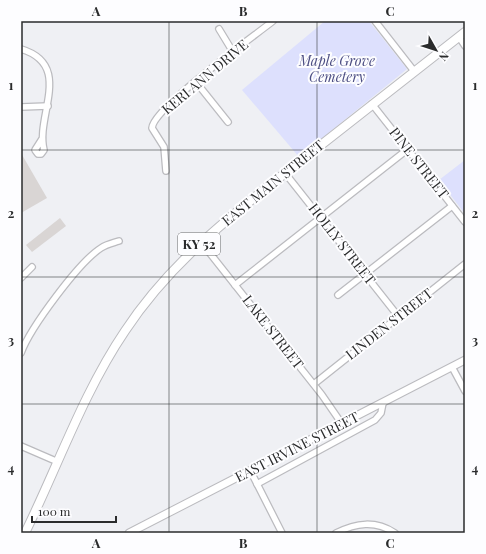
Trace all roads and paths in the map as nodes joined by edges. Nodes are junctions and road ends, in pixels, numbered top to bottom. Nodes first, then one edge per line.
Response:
1 (273, 21) edge
2 (375, 21) edge
3 (219, 29) dead end
4 (462, 35) edge
5 (465, 46) edge
6 (21, 49) edge
7 (233, 52) junction
8 (414, 71) junction
9 (196, 82) junction
10 (372, 104) junction
11 (48, 106) junction
12 (21, 107) edge
13 (228, 122) dead end
14 (42, 139) dead end
15 (408, 149) junction
16 (166, 171) dead end
17 (285, 172) junction
18 (452, 206) junction
19 (322, 217) junction
20 (465, 222) edge
21 (119, 241) dead end
22 (200, 242) junction
23 (465, 264) edge
24 (32, 267) dead end
25 (365, 274) junction
26 (21, 278) edge
27 (235, 285) junction
28 (338, 295) dead end
29 (398, 316) junction
30 (21, 353) edge
31 (465, 360) edge
32 (452, 367) junction
33 (314, 384) junction
34 (465, 391) edge
35 (383, 403) junction
36 (342, 424) junction
37 (21, 446) edge
38 (58, 462) junction
39 (250, 470) junction
40 (257, 484) junction
41 (25, 533) edge
42 (129, 533) edge
43 (282, 533) edge
44 (336, 533) edge
45 (395, 533) edge

1 - 7 street, KERI ANN DRIVE
2 - 8 street
3 - 7 street
4 - 5 street
4 - 8 main road, EAST MAIN STREET / KY 52
6 - 11 street
7 - 9 street, KERI ANN DRIVE
8 - 10 main road, EAST MAIN STREET / KY 52
9 - 13 street
9 - 16 street, KERI ANN DRIVE
10 - 15 street, PINE STREET
10 - 17 main road, EAST MAIN STREET / KY 52
11 - 12 street
11 - 14 street
15 - 18 street, PINE STREET
15 - 19 street
17 - 19 street, HOLLY STREET
17 - 22 main road, EAST MAIN STREET / KY 52
18 - 20 street, PINE STREET
18 - 25 street
19 - 25 street, HOLLY STREET
19 - 27 street
21 - 30 street
22 - 27 street, LAKE STREET
22 - 38 main road, EAST MAIN STREET / KY 52
23 - 29 street, LINDEN STREET
24 - 26 street
25 - 28 street
25 - 29 street, HOLLY STREET
27 - 33 street, LAKE STREET
29 - 33 street, LINDEN STREET
31 - 32 street, EAST IRVINE STREET
32 - 34 street
32 - 35 street, EAST IRVINE STREET
33 - 36 street, LAKE STREET
35 - 36 street, EAST IRVINE STREET
35 - 40 street
36 - 39 street, EAST IRVINE STREET
37 - 38 street
38 - 41 main road, EAST MAIN STREET / KY 52
39 - 40 street
39 - 42 street, EAST IRVINE STREET
40 - 43 street
44 - 45 street

